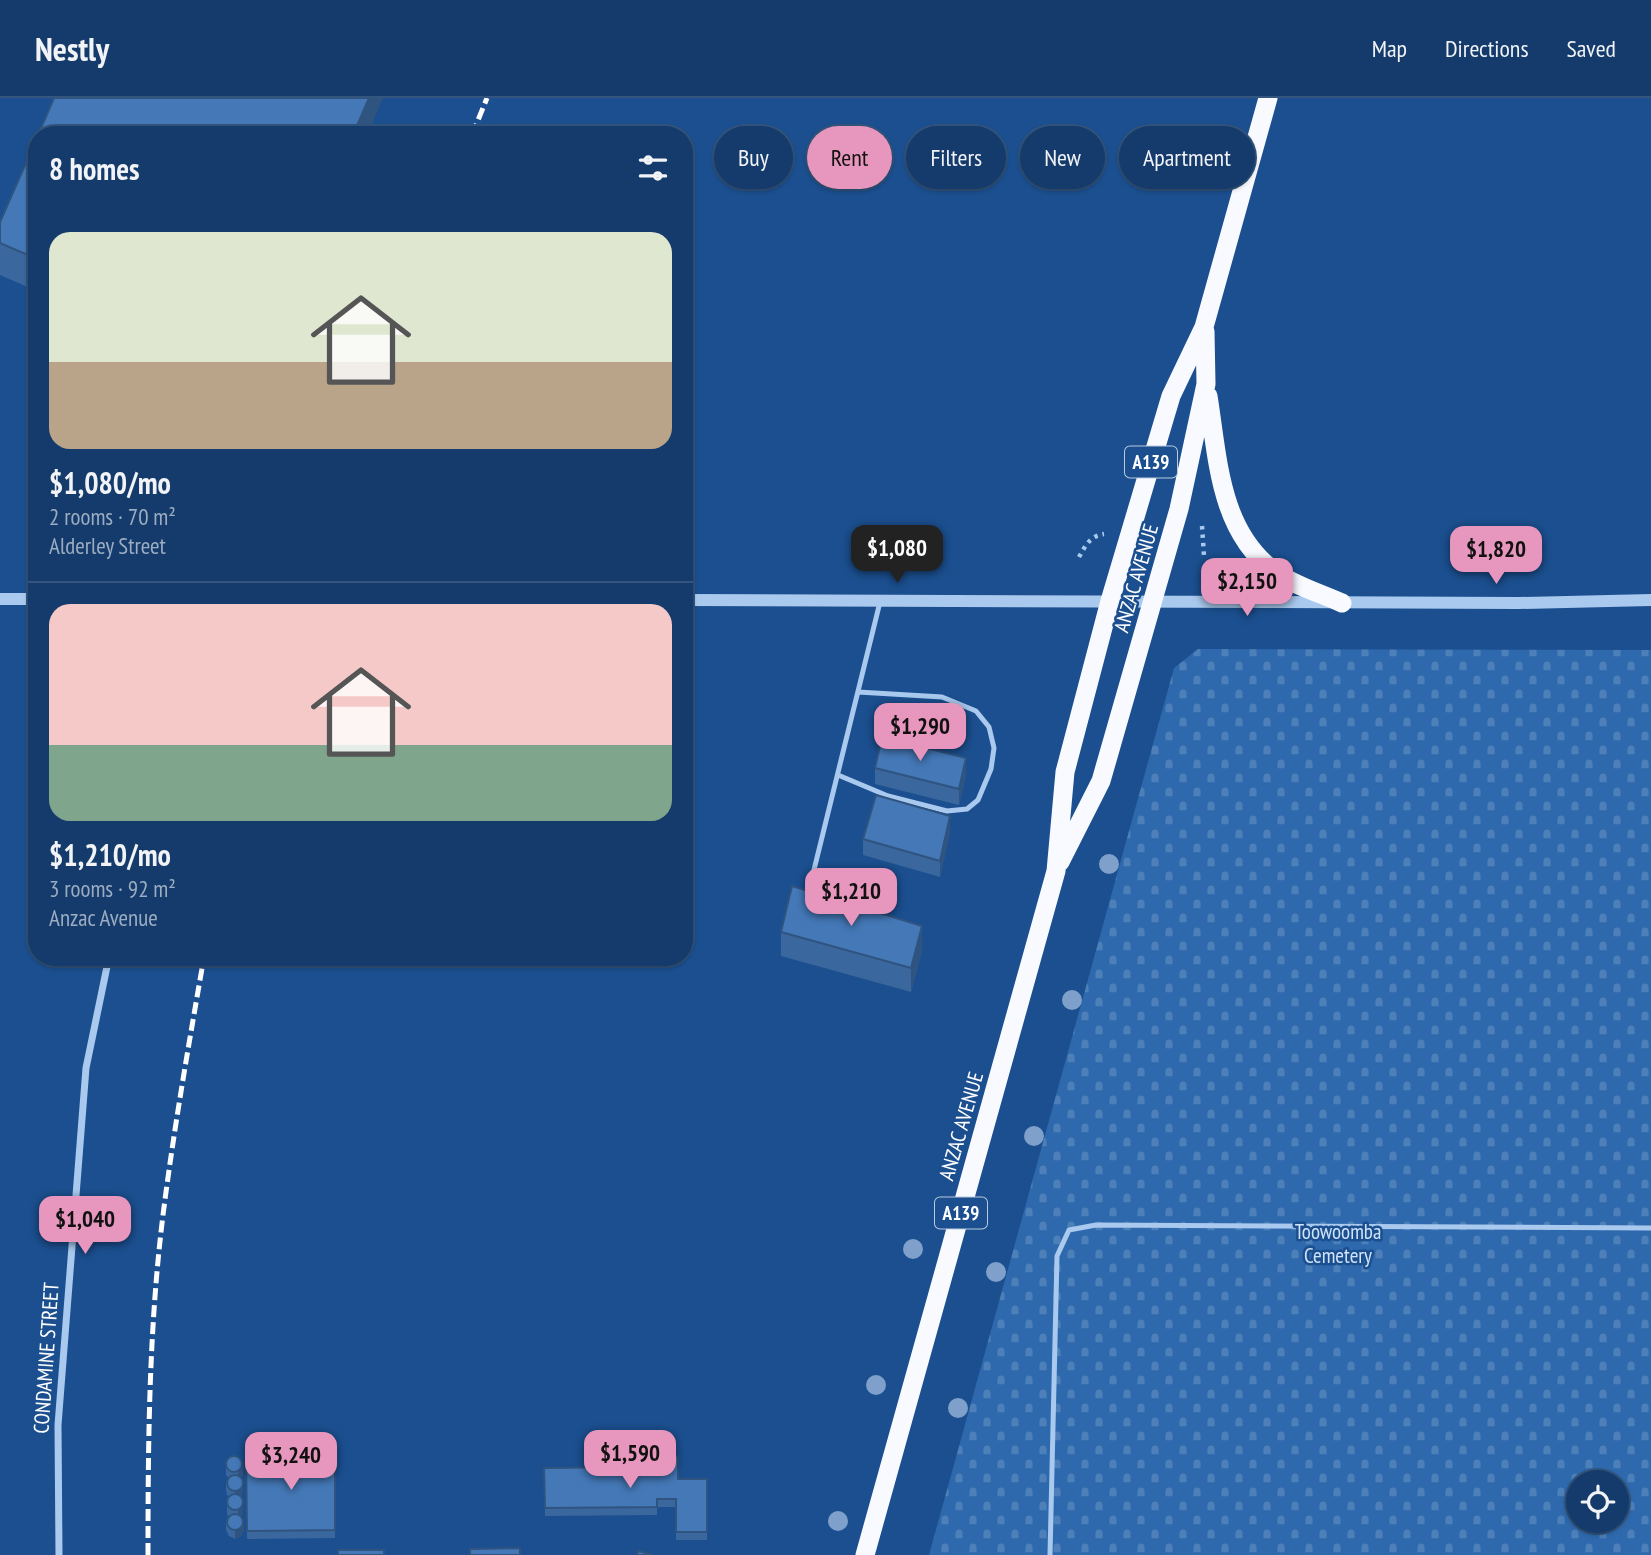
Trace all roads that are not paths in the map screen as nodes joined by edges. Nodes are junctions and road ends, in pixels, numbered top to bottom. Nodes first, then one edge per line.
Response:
1 (1268, 98) edge
2 (1205, 327) junction
3 (1206, 384) junction
4 (0, 598) edge
5 (28, 599) edge
6 (693, 600) edge
7 (1651, 600) edge
8 (880, 601) junction
9 (1110, 601) junction
10 (1152, 601) junction
11 (1342, 603) junction
12 (858, 692) junction
13 (838, 775) junction
14 (1056, 871) junction
15 (808, 907) edge
16 (107, 966) edge
17 (1651, 1228) edge
18 (59, 1555) edge
19 (865, 1555) edge
20 (1050, 1555) edge

1 - 2 highway, ANZAC AVENUE / A139
2 - 3 highway, ANZAC AVENUE / A139
2 - 9 highway, ANZAC AVENUE / A139
3 - 10 highway, ANZAC AVENUE / A139
3 - 11 highway
4 - 5 street
6 - 8 street
7 - 11 street
8 - 9 street
8 - 12 lane
9 - 10 street
9 - 14 highway, ANZAC AVENUE / A139
10 - 11 street
10 - 14 highway, ANZAC AVENUE / A139
12 - 13 lane
12 - 13 lane
13 - 15 lane
14 - 19 highway, ANZAC AVENUE / A139
16 - 18 street, CONDAMINE STREET
17 - 20 lane

